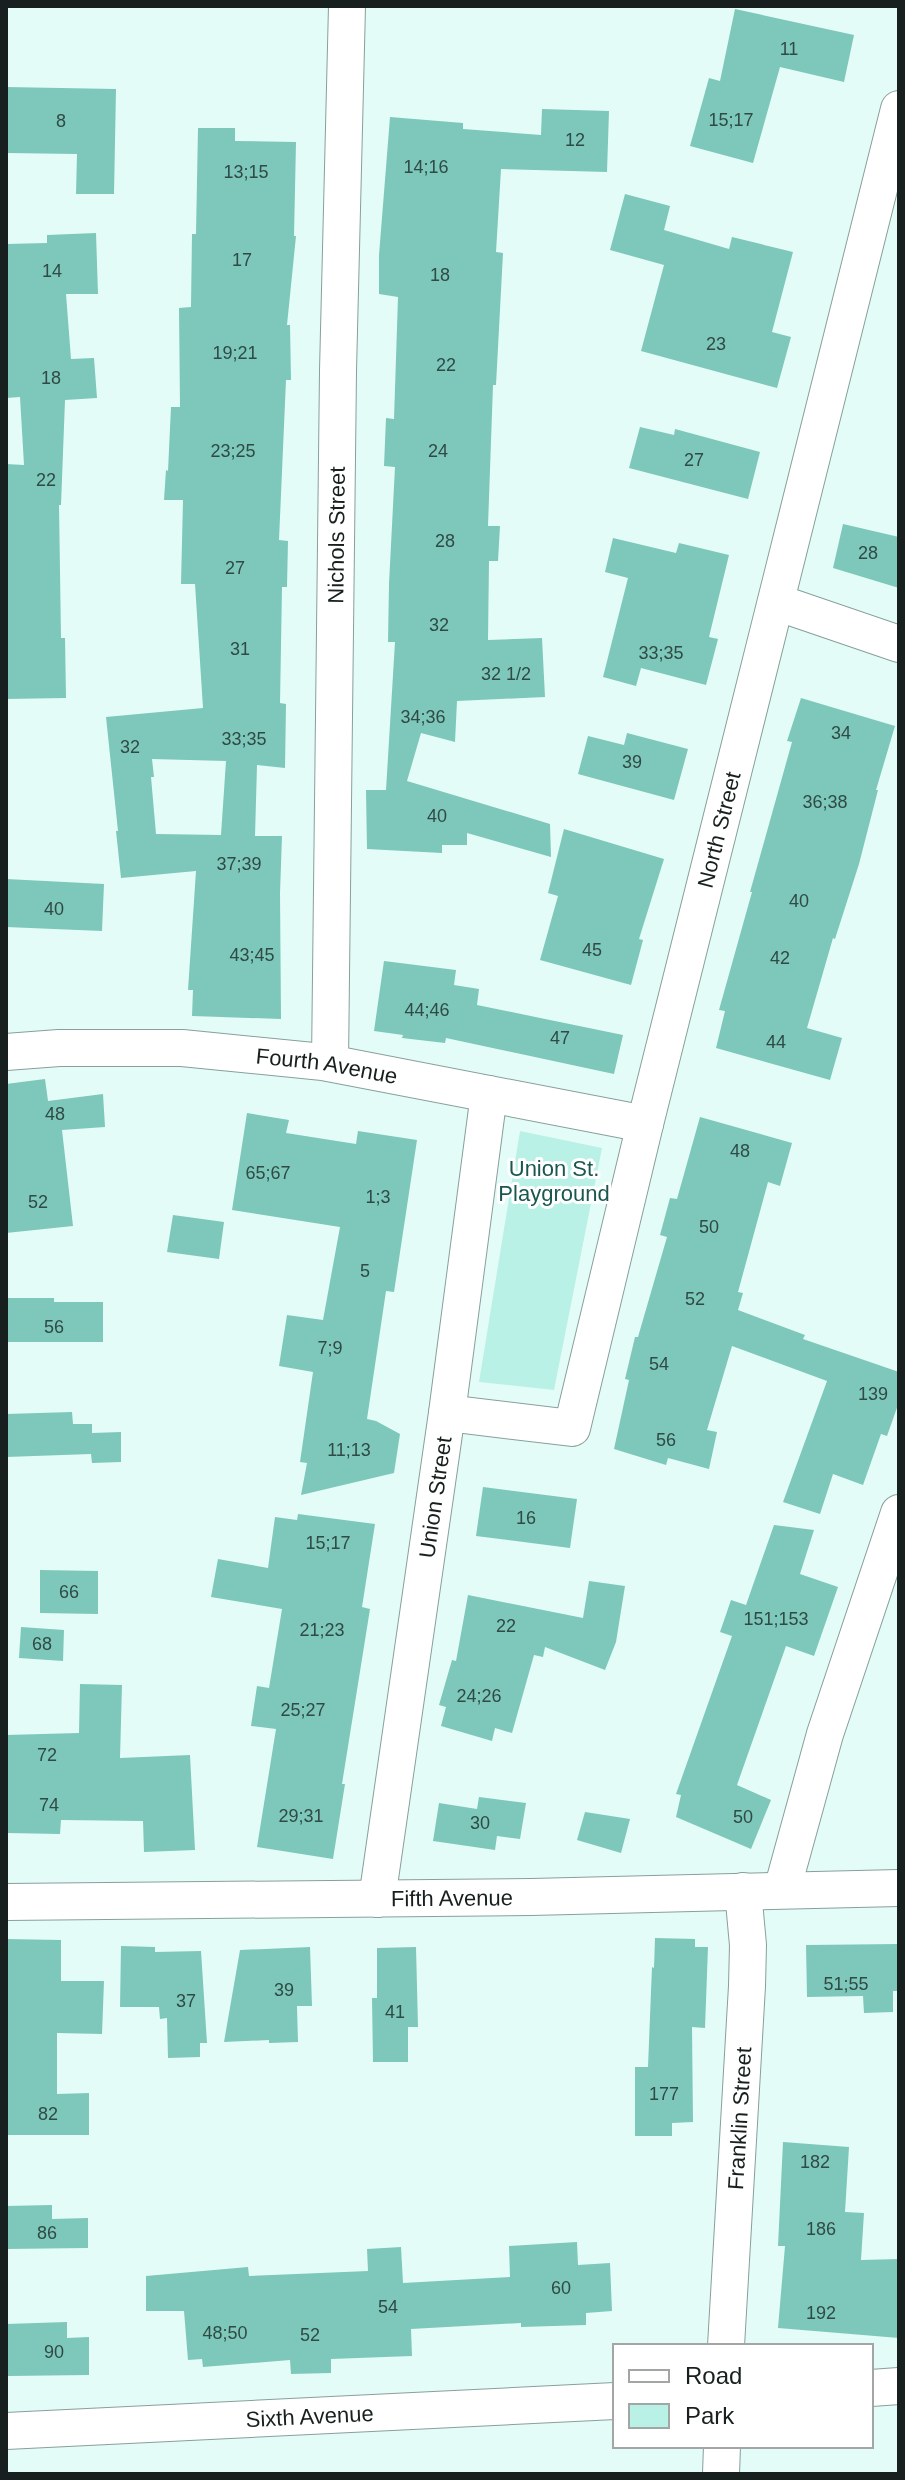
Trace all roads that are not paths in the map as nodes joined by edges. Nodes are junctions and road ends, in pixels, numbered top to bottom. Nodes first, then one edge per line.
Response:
1 (347, 6) edge
2 (899, 109) edge
3 (776, 602) junction
4 (899, 644) edge
5 (6, 1052) edge
6 (330, 1063) junction
7 (489, 1094) junction
8 (645, 1124) junction
9 (447, 1413) junction
10 (899, 1513) edge
11 (899, 1888) edge
12 (782, 1890) junction
13 (743, 1891) junction
14 (377, 1899) junction
15 (6, 1902) edge
16 (726, 2344) edge
17 (899, 2386) edge
18 (873, 2388) edge
19 (613, 2401) edge
20 (6, 2431) edge
21 (722, 2448) edge
22 (721, 2474) edge

1 - 6 street, Nichols Street
2 - 3 street, North Street
3 - 4 street
3 - 8 street, North Street
5 - 6 street, Fourth Avenue
6 - 7 street, Fourth Avenue
7 - 8 street, Fourth Avenue
7 - 9 street, Union Street
8 - 9 street, North Street
9 - 14 street, Union Street
10 - 12 street
11 - 12 street, Fifth Avenue
12 - 13 street, Fifth Avenue
13 - 14 street, Fifth Avenue
13 - 16 street, Franklin Street
14 - 15 street, Fifth Avenue
17 - 18 street
19 - 20 street, Sixth Avenue
21 - 22 street

